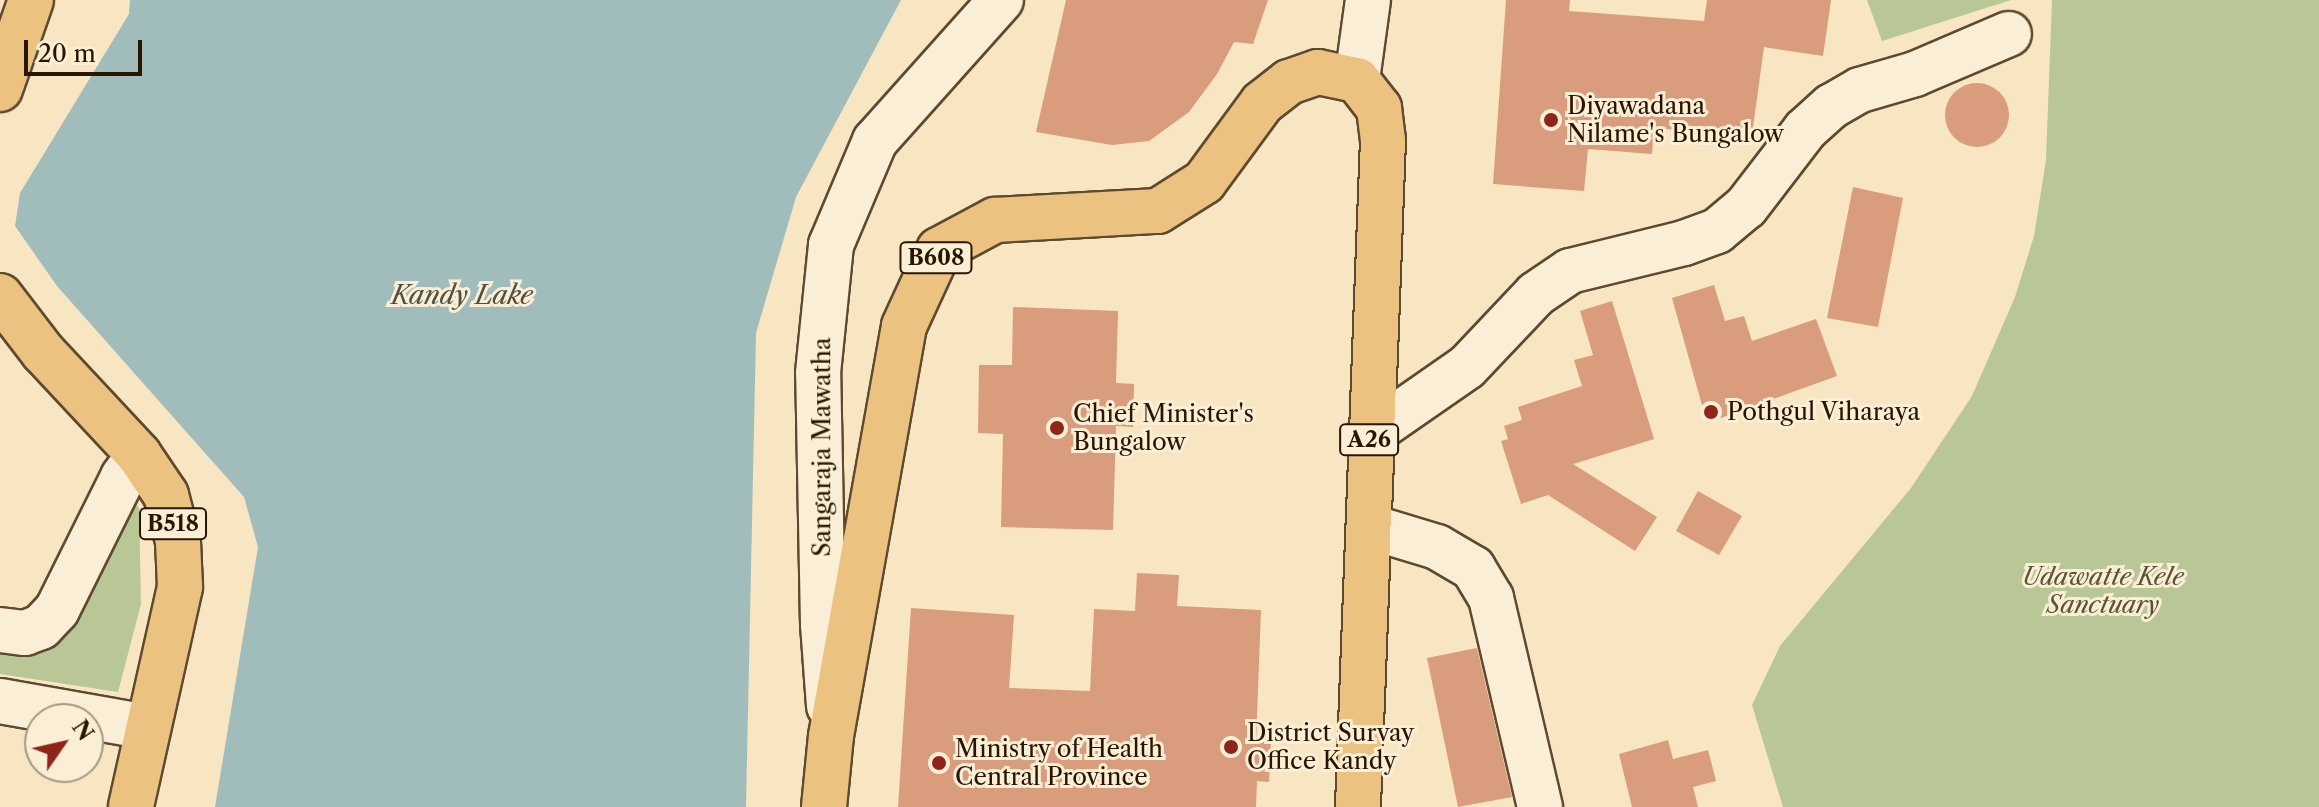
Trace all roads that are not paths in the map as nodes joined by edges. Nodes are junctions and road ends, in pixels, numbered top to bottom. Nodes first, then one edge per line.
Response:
1 (31, 0) edge
2 (1001, 0) edge
3 (1368, 0) edge
4 (2009, 34) dead end
5 (1357, 80) junction
6 (0, 89) edge
7 (0, 296) edge
8 (1369, 435) junction
9 (139, 455) junction
10 (1371, 527) junction
11 (0, 630) edge
12 (0, 701) edge
13 (147, 727) junction
14 (831, 736) junction
15 (131, 807) edge
16 (824, 807) edge
17 (1358, 807) edge
18 (1540, 807) edge

1 - 6 main road
2 - 14 lane, Sangaraja Mawatha
3 - 5 lane
4 - 8 lane
5 - 8 main road, A26
5 - 14 main road, B608
7 - 9 main road, B518
8 - 10 main road, A26
9 - 11 lane
9 - 13 main road, B518
10 - 17 main road, A26
10 - 18 lane
12 - 13 lane
13 - 15 main road, B518
14 - 16 main road, Sangaraja Mawatha

